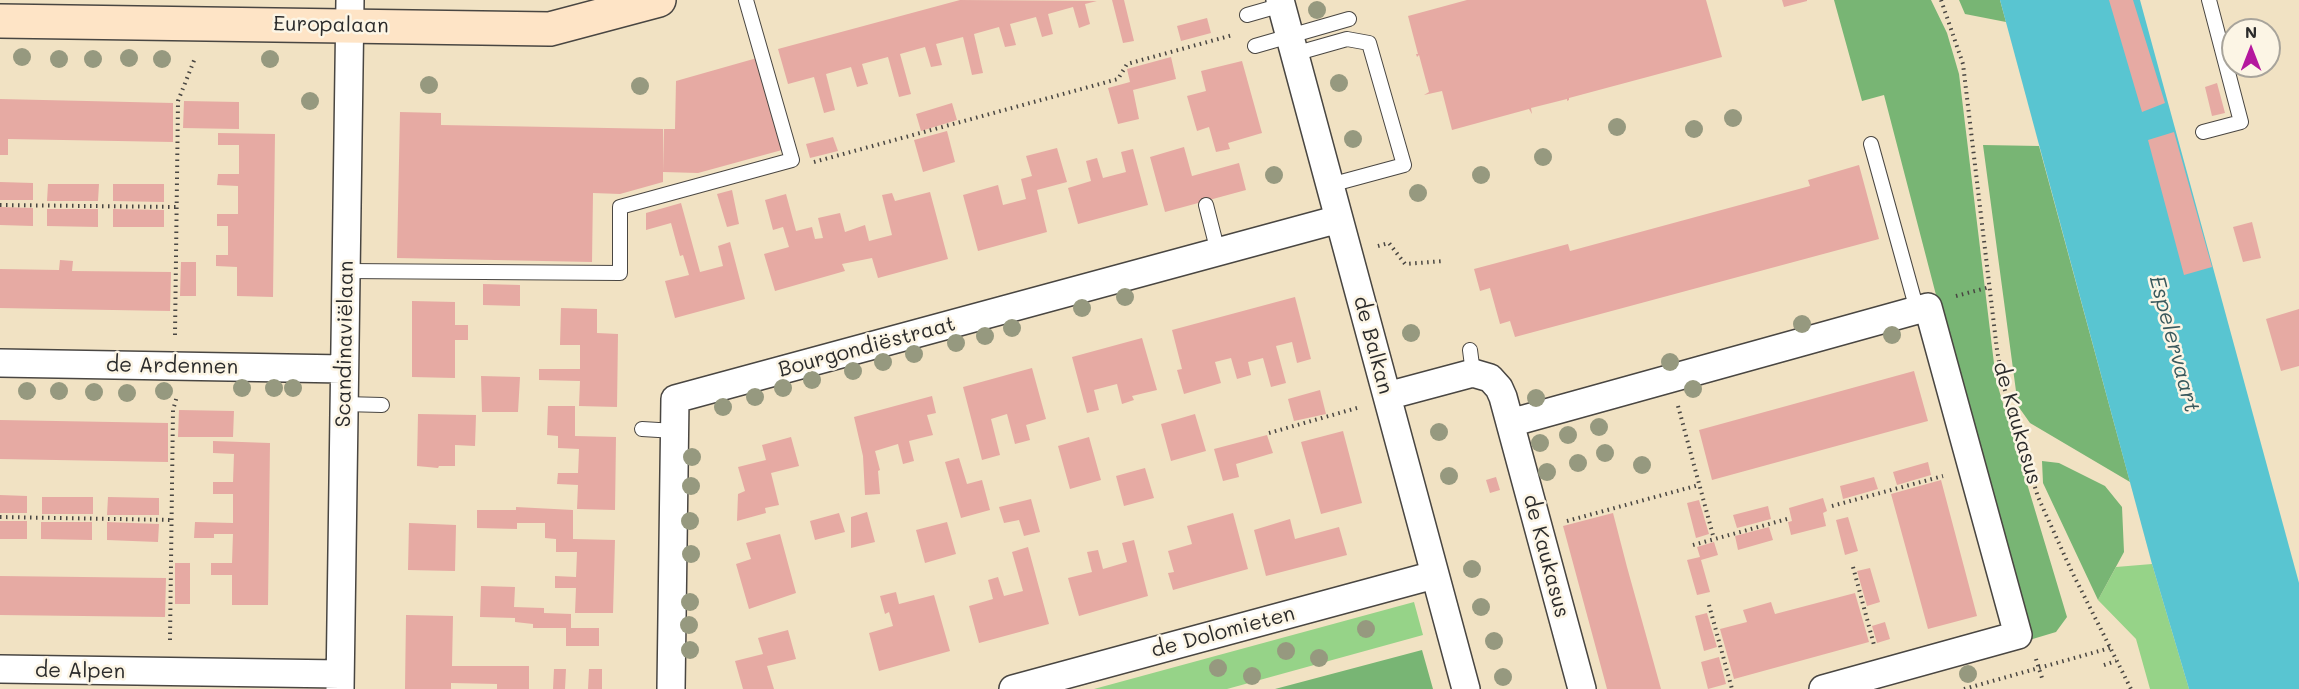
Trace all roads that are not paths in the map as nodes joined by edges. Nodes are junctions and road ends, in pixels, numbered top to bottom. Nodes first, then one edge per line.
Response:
1 (659, 0) edge
2 (746, 0) edge
3 (2209, 0) edge
4 (1281, 3) edge
5 (349, 13) edge
6 (1247, 15) dead end
7 (1349, 19) dead end
8 (0, 21) edge
9 (1292, 45) junction
10 (1255, 46) dead end
11 (2203, 132) dead end
12 (1871, 144) dead end
13 (1330, 185) junction
14 (1206, 205) dead end
15 (1339, 219) junction
16 (1218, 252) junction
17 (346, 271) junction
18 (1917, 310) junction
19 (0, 363) edge
20 (344, 369) junction
21 (1387, 396) junction
22 (344, 404) junction
23 (382, 405) dead end
24 (1510, 423) junction
25 (642, 429) dead end
26 (675, 431) junction
27 (1434, 575) junction
28 (0, 669) edge
29 (340, 682) edge
30 (671, 689) edge
31 (1012, 689) edge
32 (1466, 689) edge
33 (1582, 689) edge
34 (1823, 689) edge

1 - 5 street, Europalaan
2 - 17 lane
3 - 11 lane
4 - 6 lane
4 - 9 street, de Balkan
5 - 8 street, Europalaan
5 - 17 street, Scandinaviëlaan
7 - 9 lane
9 - 10 lane
9 - 13 street, de Balkan
9 - 13 lane
12 - 18 lane
13 - 15 street, de Balkan
14 - 16 lane
15 - 16 street, Bourgondiëstraat
15 - 21 street, de Balkan
16 - 26 street, Bourgondiëstraat
17 - 20 street, Scandinaviëlaan
18 - 24 street
18 - 34 street
19 - 20 street, de Ardennen
20 - 22 street, Scandinaviëlaan
21 - 24 street, de Kaukasus
21 - 27 street, de Balkan
22 - 23 lane
22 - 29 street, Scandinaviëlaan
24 - 33 street, de Kaukasus
25 - 26 lane
26 - 30 street, Bourgondiëstraat
27 - 31 street, de Dolomieten
27 - 32 street, de Balkan
28 - 29 street, de Alpen

